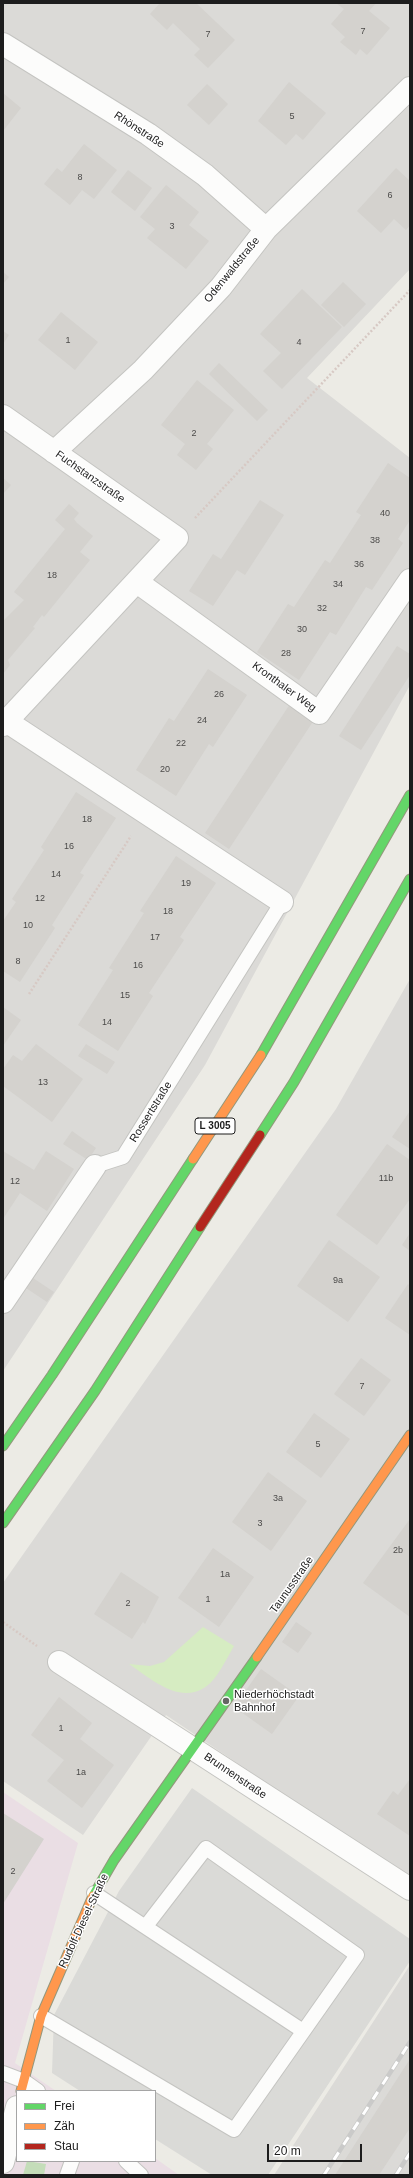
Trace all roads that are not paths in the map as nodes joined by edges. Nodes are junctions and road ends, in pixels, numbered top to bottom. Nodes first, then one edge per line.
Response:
1 (3, 44) edge
2 (410, 88) edge
3 (266, 229) junction
4 (3, 416) edge
5 (54, 452) junction
6 (410, 580) edge
7 (137, 582) junction
8 (5, 723) edge
9 (410, 795) edge
10 (410, 879) edge
11 (282, 902) joint
12 (95, 1166) joint
13 (3, 1302) edge
14 (410, 1435) edge
15 (3, 1446) edge
16 (3, 1523) edge
17 (59, 1662) road end
18 (194, 1748) junction
19 (410, 1889) edge
20 (94, 1893) junction
21 (146, 1926) junction
22 (41, 2016) junction
23 (304, 2031) junction
24 (3, 2073) edge
25 (22, 2086) edge
26 (35, 2090) edge
27 (16, 2111) edge
28 (3, 2162) edge
29 (72, 2162) edge
30 (127, 2162) edge
31 (67, 2175) edge
32 (141, 2175) edge

1 - 3 street, Rhönstraße
2 - 3 street, Odenwaldstraße
3 - 5 street, Odenwaldstraße
4 - 5 street, Fuchstanzstraße
5 - 7 street, Fuchstanzstraße
6 - 7 street, Kronthaler Weg
7 - 8 street
8 - 11 street
9 - 15 main road, L 3005
10 - 16 main road
11 - 12 lane, Rossertstraße
12 - 13 street, Rossertstraße
14 - 18 main road, Taunusstraße
17 - 18 street, Brunnenstraße
18 - 19 street, Brunnenstraße
18 - 20 main road, Rudolf-Diesel-Straße
20 - 21 lane
20 - 22 main road, Rudolf-Diesel-Straße
21 - 23 lane
21 - 23 lane
22 - 23 lane
22 - 25 main road, Rudolf-Diesel-Straße
24 - 25 lane
25 - 26 lane
27 - 28 street
29 - 31 lane
30 - 32 lane

